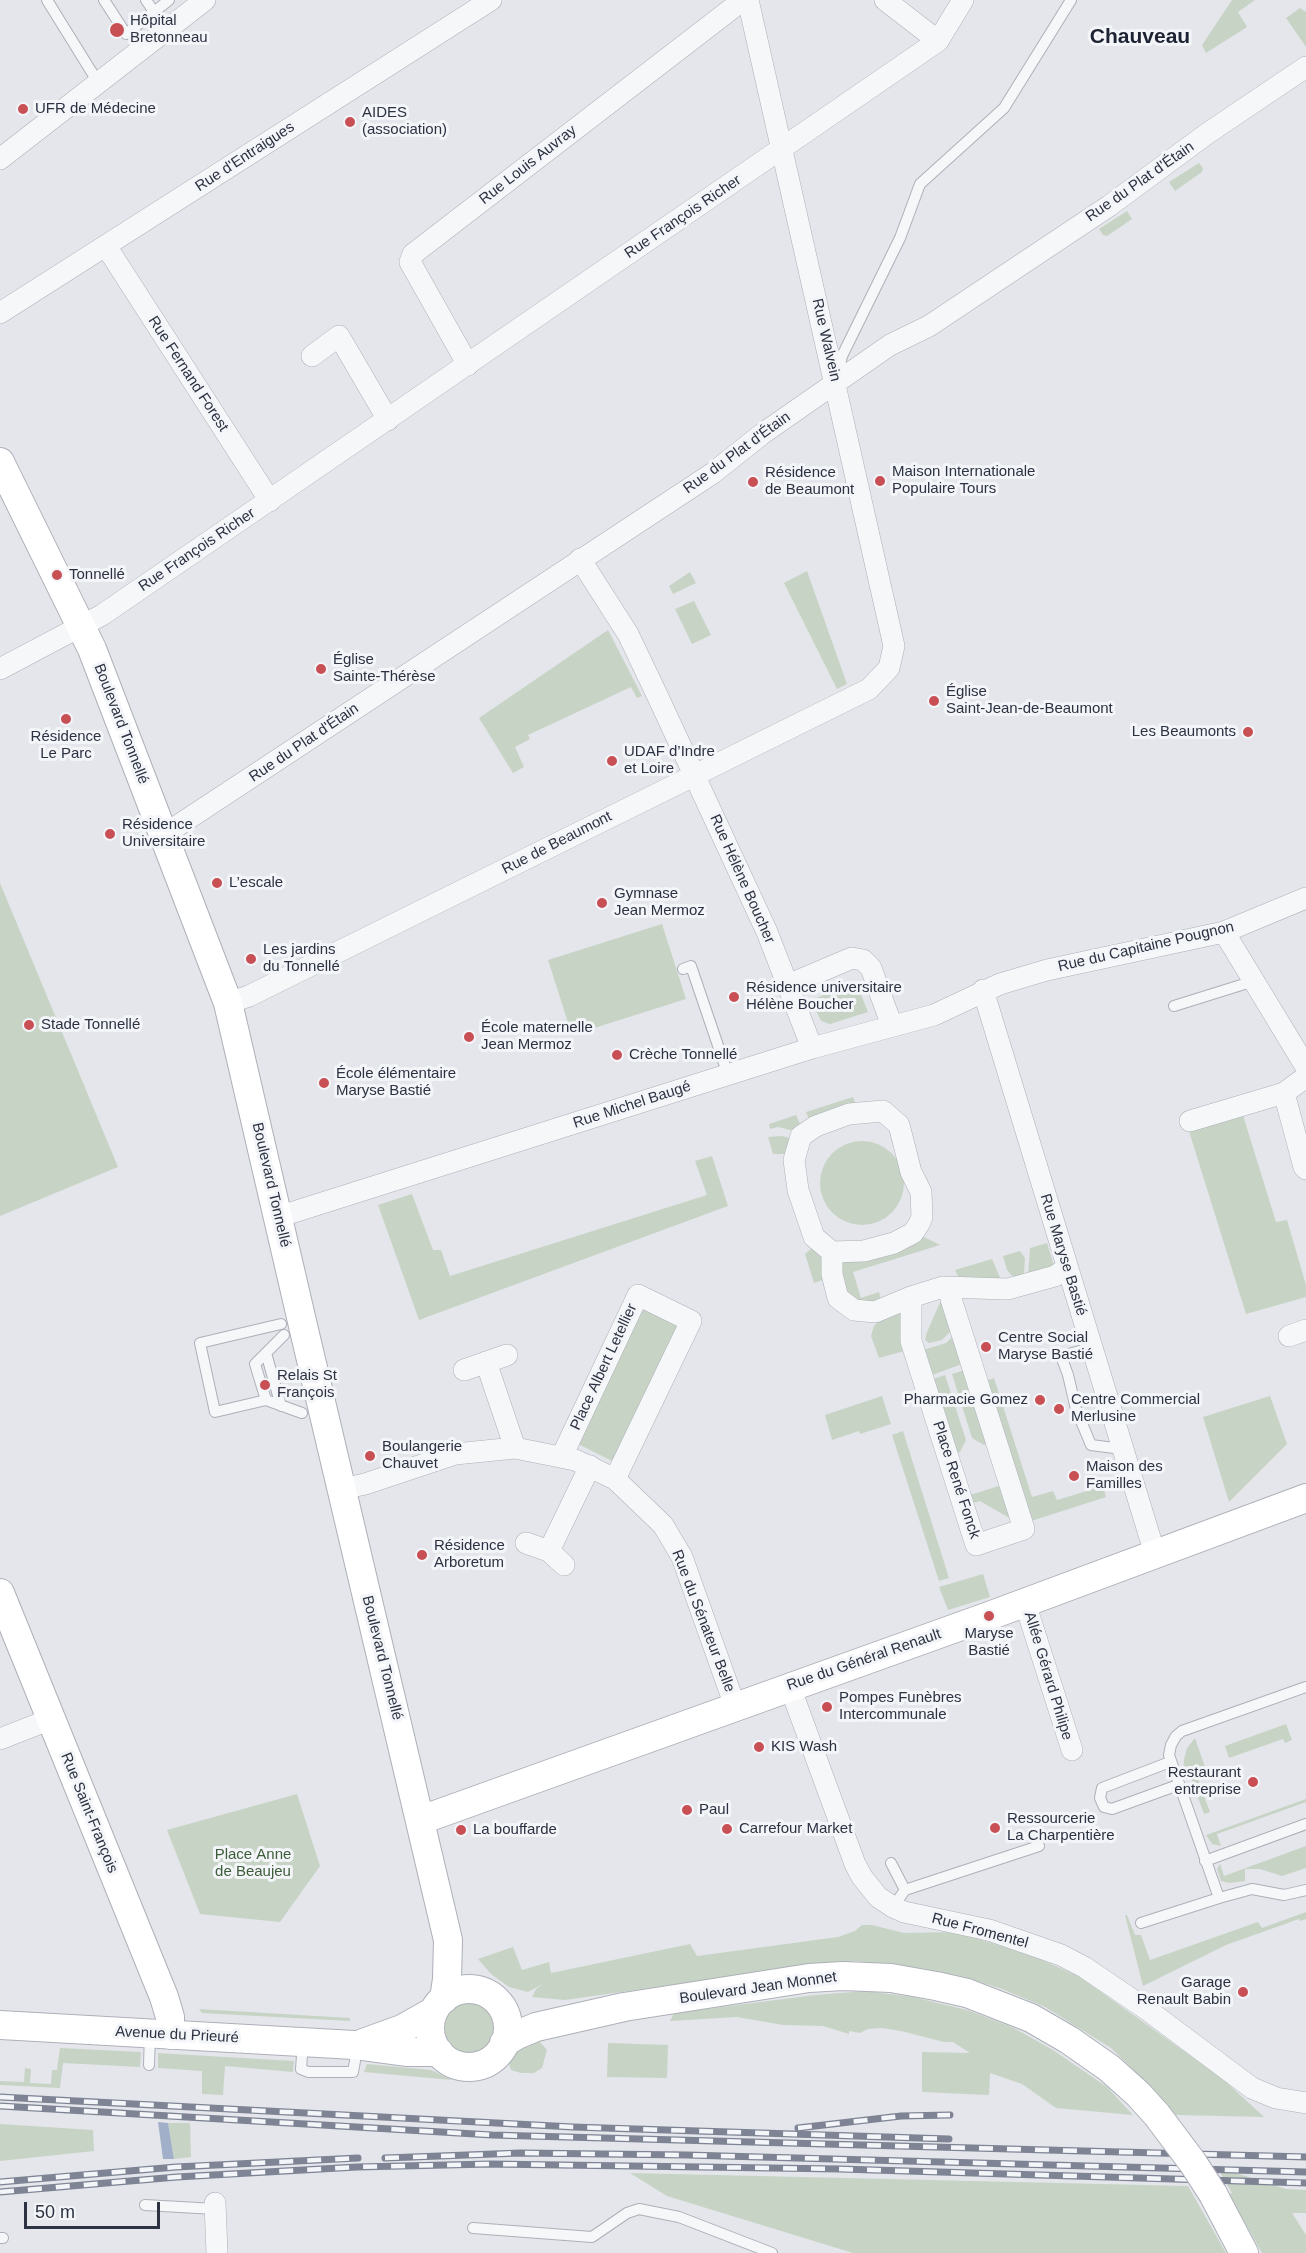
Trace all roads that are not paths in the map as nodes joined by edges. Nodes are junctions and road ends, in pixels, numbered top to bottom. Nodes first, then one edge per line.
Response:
1 (46, 0) edge
2 (104, 0) edge
3 (146, 0) edge
4 (169, 0) edge
5 (205, 0) edge
6 (490, 0) edge
7 (743, 0) edge
8 (748, 0) edge
9 (885, 0) edge
10 (963, 0) edge
11 (1071, 0) edge
12 (154, 12) junction
13 (938, 41) junction
14 (1306, 67) edge
15 (99, 84) junction
16 (782, 149) junction
17 (0, 159) edge
18 (106, 246) junction
19 (0, 313) edge
20 (312, 356) dead end
21 (468, 365) junction
22 (836, 384) junction
23 (388, 420) junction
24 (0, 462) edge
25 (270, 501) junction
26 (580, 559) junction
27 (82, 626) junction
28 (0, 669) edge
29 (882, 678) joint
30 (695, 774) junction
31 (165, 834) junction
32 (1306, 898) edge
33 (1224, 932) junction
34 (683, 969) dead end
35 (1254, 981) junction
36 (788, 985) junction
37 (983, 990) junction
38 (228, 1003) junction
39 (1174, 1006) dead end
40 (892, 1026) junction
41 (812, 1048) junction
42 (1306, 1067) edge
43 (728, 1075) junction
44 (1306, 1077) edge
45 (1284, 1093) junction
46 (1190, 1120) dead end
47 (1306, 1169) edge
48 (278, 1217) junction
49 (832, 1252) junction
50 (1067, 1268) junction
51 (952, 1288) junction
52 (911, 1297) junction
53 (281, 1323) dead end
54 (284, 1335) dead end
55 (1091, 1348) junction
56 (266, 1353) junction
57 (507, 1355) dead end
58 (486, 1362) junction
59 (464, 1370) dead end
60 (266, 1400) junction
61 (281, 1406) junction
62 (302, 1413) dead end
63 (515, 1448) junction
64 (1122, 1449) junction
65 (562, 1456) junction
66 (590, 1466) junction
67 (615, 1479) junction
68 (342, 1489) junction
69 (1306, 1498) edge
70 (526, 1543) dead end
71 (1155, 1554) junction
72 (0, 1593) edge
73 (1025, 1603) junction
74 (790, 1687) junction
75 (1306, 1687) edge
76 (735, 1706) junction
77 (51, 1719) junction
78 (0, 1739) edge
79 (1072, 1750) dead end
80 (1170, 1762) junction
81 (1178, 1785) junction
82 (421, 1820) junction
83 (1306, 1824) edge
84 (1039, 1846) dead end
85 (1205, 1861) junction
86 (891, 1863) dead end
87 (1306, 1890) edge
88 (899, 1898) junction
89 (1218, 1898) junction
90 (1141, 1923) dead end
91 (448, 1940) junction
92 (489, 1996) junction
93 (439, 2005) junction
94 (624, 2007) junction
95 (0, 2025) edge
96 (160, 2034) junction
97 (504, 2043) junction
98 (439, 2052) junction
99 (149, 2065) dead end
100 (353, 2065) junction
101 (1306, 2103) edge
102 (145, 2205) dead end
103 (215, 2206) joint
104 (473, 2228) dead end
105 (217, 2253) edge
106 (772, 2253) edge
107 (1244, 2253) edge

1 - 15 lane
2 - 12 lane
3 - 12 lane
4 - 12 lane
5 - 15 street
6 - 18 street, Rue d'Entraigues
7 - 21 street, Rue Louis Auvray
8 - 16 street, Rue Walvein
9 - 13 street
10 - 13 street, Rue François Richer
11 - 22 lane
13 - 16 street, Rue François Richer
14 - 22 street, Rue du Plat d'Étain
15 - 17 street
16 - 21 street, Rue François Richer
16 - 22 street, Rue Walvein
18 - 19 street, Rue d'Entraigues
18 - 25 street, Rue Fernand Forest
20 - 23 street
21 - 23 street, Rue François Richer
22 - 26 street, Rue du Plat d'Étain
22 - 29 street, Rue Walvein
23 - 25 street, Rue François Richer
24 - 27 main road, Boulevard Tonnellé
25 - 27 street, Rue François Richer
26 - 30 street, Rue Hélène Boucher
26 - 31 street, Rue du Plat d'Étain
27 - 28 street, Rue François Richer
27 - 31 main road, Boulevard Tonnellé
29 - 30 street, Rue de Beaumont
30 - 36 street, Rue Hélène Boucher
30 - 38 street, Rue de Beaumont
31 - 38 main road, Boulevard Tonnellé
32 - 33 street, Rue du Capitaine Pougnon
33 - 35 street
33 - 37 street, Rue du Capitaine Pougnon
34 - 43 lane
35 - 39 lane
35 - 42 street
36 - 40 street
36 - 41 street, Rue Hélène Boucher
37 - 40 street, Rue Michel Baugé
37 - 50 street, Rue Maryse Bastié
38 - 48 main road, Boulevard Tonnellé
40 - 41 street, Rue Michel Baugé
41 - 43 street, Rue Michel Baugé
43 - 48 street, Rue Michel Baugé
44 - 45 street
45 - 46 street
45 - 47 street
48 - 68 main road, Boulevard Tonnellé
49 - 49 street
49 - 52 street
50 - 51 street
50 - 55 street, Rue Maryse Bastié
51 - 52 street
51 - 52 street, Place René Fonck
53 - 60 lane
54 - 56 lane
55 - 64 street, Rue Maryse Bastié
55 - 64 lane
56 - 60 lane
56 - 61 lane
57 - 58 street
58 - 59 street
58 - 63 street
60 - 61 lane
61 - 62 lane
63 - 65 street, Rue du Sénateur Belle
63 - 68 street, Rue du Sénateur Belle
64 - 71 street, Rue Maryse Bastié
65 - 66 street, Rue du Sénateur Belle
65 - 67 street, Place Albert Letellier
66 - 67 street, Rue du Sénateur Belle
66 - 70 street
67 - 76 street, Rue du Sénateur Belle
68 - 82 main road, Boulevard Tonnellé
69 - 71 main road, Rue du Général Renault
71 - 73 main road, Rue du Général Renault
72 - 77 main road, Rue Saint-François
73 - 74 main road, Rue du Général Renault
73 - 79 street, Allée Gérard Philipe
74 - 76 main road, Rue du Général Renault
74 - 88 street, Rue Fromentel
75 - 80 lane
76 - 82 main road, Rue du Général Renault
77 - 78 street
77 - 96 main road, Rue Saint-François
80 - 81 lane
80 - 81 lane
81 - 85 lane
82 - 91 main road, Boulevard Tonnellé
83 - 85 lane
84 - 88 lane
85 - 89 lane
86 - 88 lane
87 - 89 lane
88 - 101 street, Rue Fromentel
89 - 90 lane
91 - 92 main road, Boulevard Tonnellé
91 - 93 main road, Boulevard Tonnellé
92 - 93 main road
92 - 94 main road, Boulevard Jean Monnet
92 - 97 main road
93 - 98 main road
93 - 100 main road, Avenue du Prieuré
94 - 97 main road, Boulevard Jean Monnet
94 - 107 main road, Boulevard Jean Monnet, bridge
95 - 96 main road, Avenue du Prieuré
96 - 99 lane
96 - 100 main road, Avenue du Prieuré
97 - 98 main road
98 - 100 main road, Avenue du Prieuré
102 - 103 lane
103 - 105 street
104 - 106 lane

